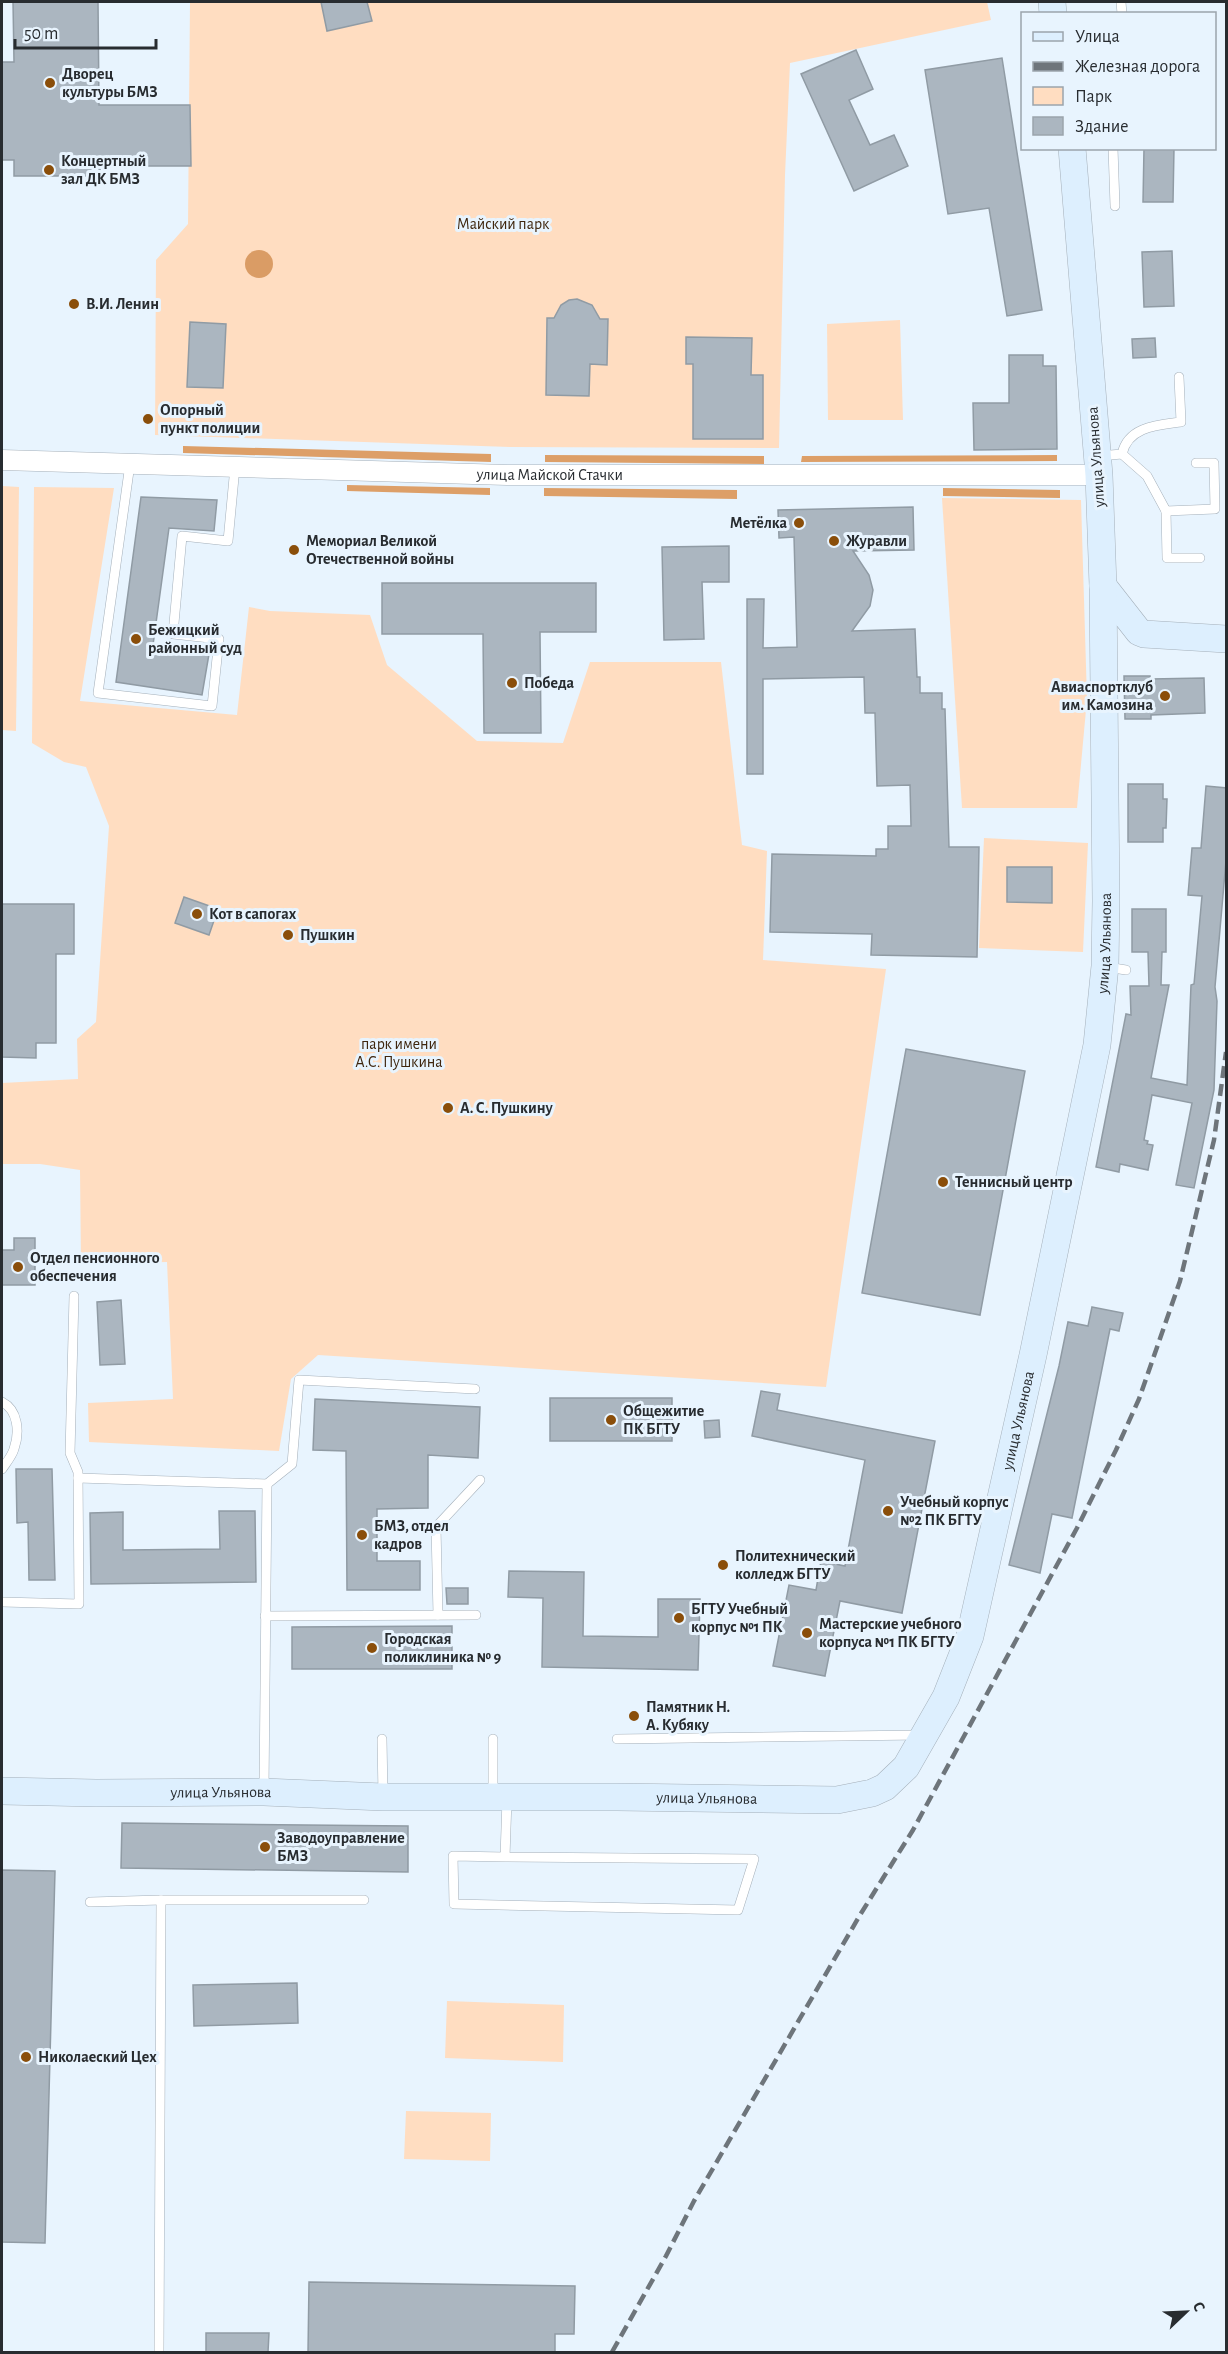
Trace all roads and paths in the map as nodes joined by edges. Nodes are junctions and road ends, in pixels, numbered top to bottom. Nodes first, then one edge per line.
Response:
1 (1072, 150) edge
2 (1113, 150) edge
3 (1115, 206) dead end
4 (1179, 376) dead end
5 (2, 460) edge
6 (1106, 462) junction
7 (1196, 463) dead end
8 (130, 464) junction
9 (235, 467) junction
10 (1166, 511) junction
11 (1200, 558) dead end
12 (1103, 586) junction
13 (1141, 633) junction
14 (1227, 639) edge
15 (1104, 668) junction
16 (74, 1296) dead end
17 (475, 1389) dead end
18 (2, 1402) edge
19 (2, 1469) edge
20 (78, 1478) junction
21 (480, 1480) dead end
22 (267, 1484) junction
23 (2, 1602) edge
24 (438, 1615) junction
25 (476, 1615) dead end
26 (265, 1616) junction
27 (926, 1735) junction
28 (382, 1739) dead end
29 (493, 1739) dead end
30 (617, 1739) dead end
31 (2, 1791) edge
32 (264, 1792) junction
33 (383, 1797) junction
34 (500, 1797) junction
35 (505, 1857) junction
36 (161, 1900) junction
37 (364, 1900) dead end
38 (90, 1902) dead end
39 (159, 2352) edge

1 - 6 main road, улица Ульянова
2 - 3 lane
4 - 6 lane
5 - 8 street, улица Майской Стачки
6 - 9 street, улица Майской Стачки
6 - 10 lane
6 - 12 main road, улица Ульянова
7 - 10 lane
8 - 9 street, улица Майской Стачки
8 - 9 lane
10 - 11 lane
12 - 13 main road
12 - 15 main road, улица Ульянова
13 - 14 main road
13 - 15 main road
15 - 27 main road, улица Ульянова
16 - 20 lane
17 - 22 lane
18 - 19 lane
20 - 22 lane
20 - 23 lane
21 - 24 lane
22 - 26 lane
24 - 25 lane
24 - 26 lane
26 - 32 lane
27 - 30 lane
27 - 34 main road, улица Ульянова
28 - 33 lane
29 - 34 lane
31 - 32 main road, улица Ульянова
32 - 33 main road, улица Ульянова
33 - 34 main road, улица Ульянова
34 - 35 lane
35 - 35 lane
36 - 37 lane
36 - 38 lane
36 - 39 lane

